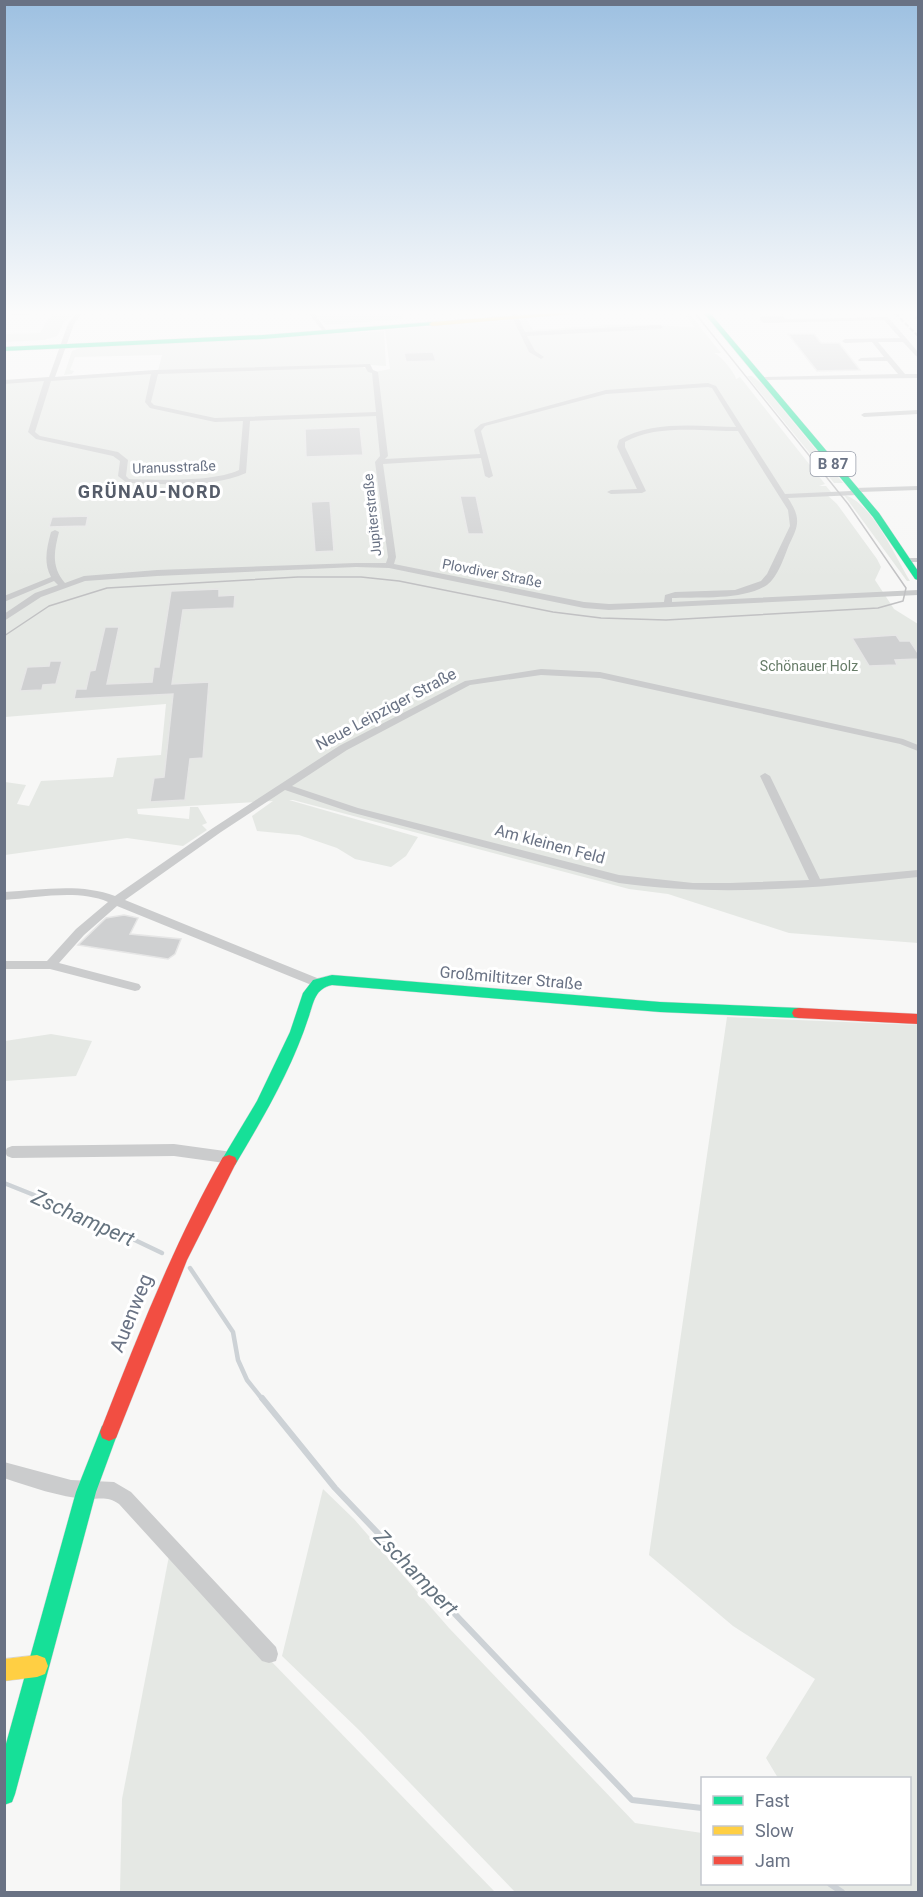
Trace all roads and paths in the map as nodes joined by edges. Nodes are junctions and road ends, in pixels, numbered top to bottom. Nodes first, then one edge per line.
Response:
1 (42, 402) edge
2 (148, 402) edge
3 (378, 402) edge
4 (572, 402) edge
5 (723, 402) edge
6 (783, 402) edge
7 (918, 412) edge
8 (379, 414) junction
9 (864, 415) dead end
10 (247, 419) junction
11 (740, 429) junction
12 (484, 456) junction
13 (380, 462) junction
14 (489, 477) dead end
15 (918, 488) edge
16 (856, 491) junction
17 (611, 492) dead end
18 (783, 496) junction
19 (55, 532) dead end
20 (913, 560) edge
21 (389, 566) junction
22 (918, 577) edge
23 (58, 582) junction
24 (918, 592) edge
25 (4, 600) edge
26 (668, 604) junction
27 (4, 618) edge
28 (918, 748) edge
29 (765, 776) dead end
30 (283, 786) junction
31 (918, 874) edge
32 (815, 881) junction
33 (4, 896) edge
34 (117, 900) junction
35 (4, 965) edge
36 (50, 965) junction
37 (318, 983) junction
38 (135, 987) dead end
39 (918, 1019) edge
40 (12, 1152) dead end
41 (232, 1158) junction
42 (4, 1470) edge
43 (86, 1492) junction
44 (269, 1654) dead end
45 (37, 1666) junction
46 (4, 1670) edge
47 (4, 1794) edge

1 - 10 street, Uranusstraße
2 - 10 street
3 - 8 street
4 - 12 street
5 - 11 street
6 - 16 main road, B 87
7 - 9 street
8 - 10 street
8 - 13 street, Jupiterstraße
11 - 17 street
11 - 18 street
12 - 13 street, Jupiterstraße
12 - 14 street
13 - 21 street, Jupiterstraße
15 - 16 street
16 - 18 street
16 - 20 main road, B 87
18 - 26 street
19 - 23 street
20 - 22 main road, B 87
21 - 23 street, Plovdiver Straße
21 - 26 street, Plovdiver Straße
23 - 25 street, Plovdiver Straße
23 - 27 street, Plovdiver Straße
24 - 26 street, Plovdiver Straße
28 - 30 street, Neue Leipziger Straße
29 - 32 street
30 - 32 street, Am kleinen Feld
30 - 34 street, Neue Leipziger Straße
31 - 32 street, Am kleinen Feld
33 - 34 street, Großmiltitzer Straße
34 - 36 street, Neue Leipziger Straße
34 - 37 street, Großmiltitzer Straße
35 - 36 street
36 - 38 street
37 - 39 main road, Großmiltitzer Straße
37 - 41 main road, Auenweg
40 - 41 street
41 - 43 main road, Auenweg
42 - 43 street
43 - 44 street
43 - 45 main road, Auenweg
45 - 46 main road
45 - 47 main road, Auenweg

